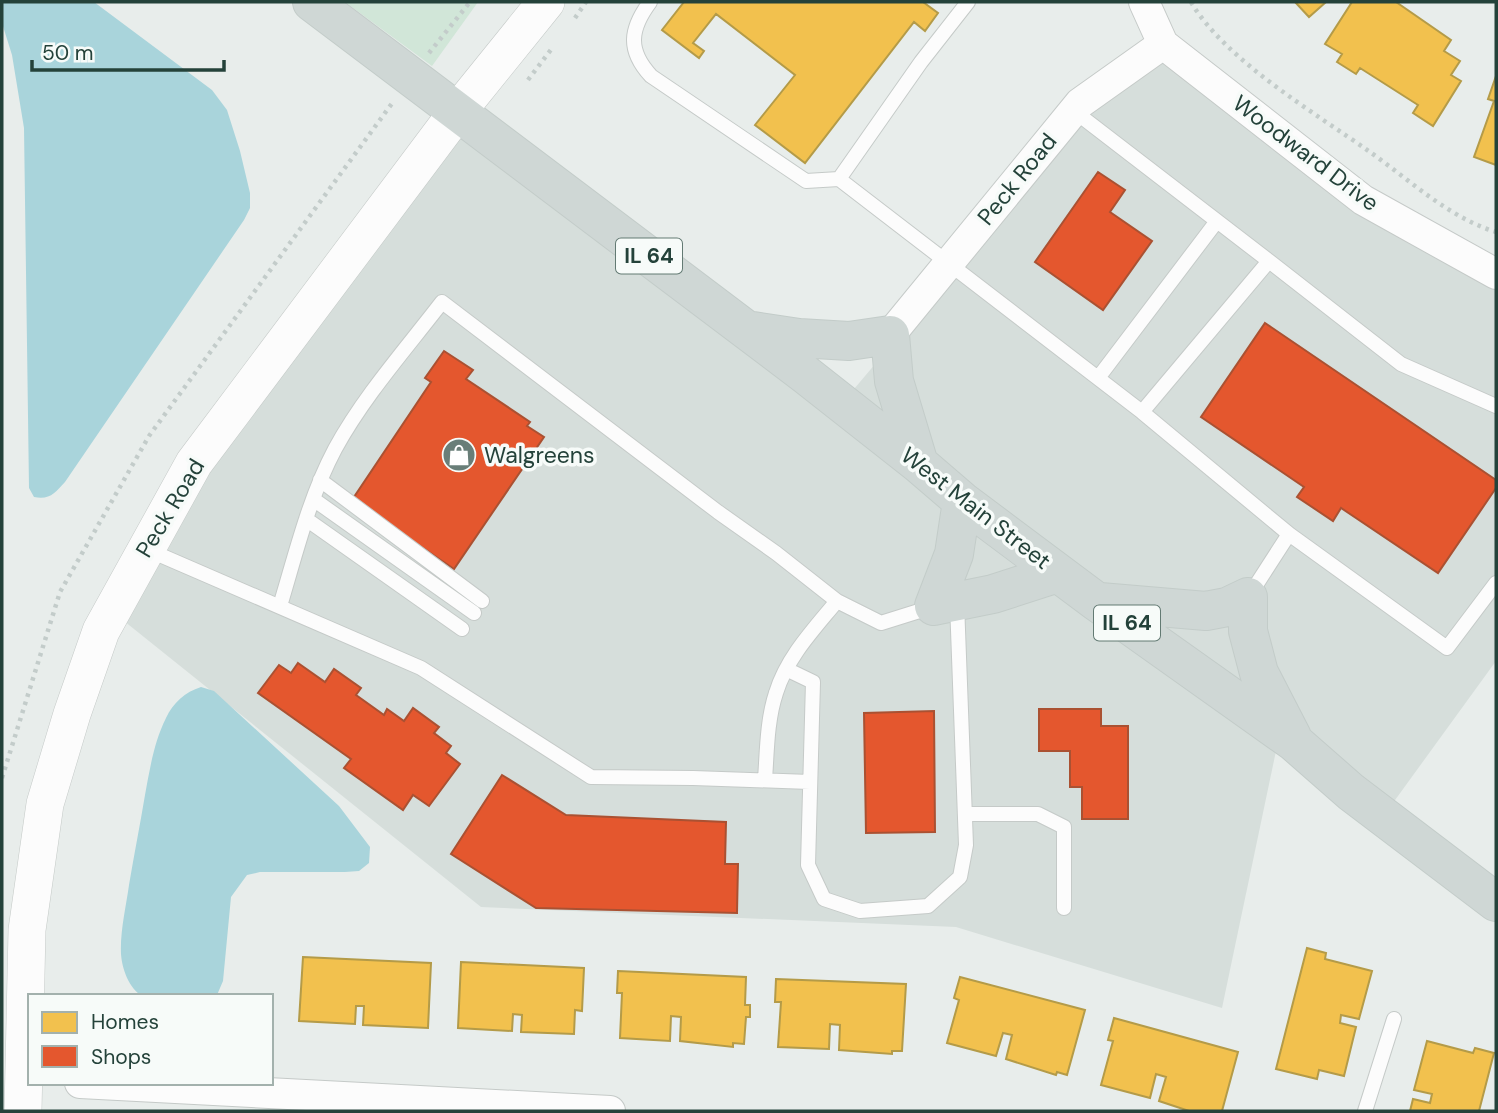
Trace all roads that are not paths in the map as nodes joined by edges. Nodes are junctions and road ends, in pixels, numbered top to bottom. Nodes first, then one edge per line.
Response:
1 (312, 2) edge
2 (546, 2) edge
3 (650, 2) edge
4 (968, 2) edge
5 (1144, 2) edge
6 (1163, 44) junction
7 (458, 111) junction
8 (1074, 111) junction
9 (839, 179) junction
10 (1217, 221) junction
11 (1269, 261) junction
12 (948, 264) junction
13 (1496, 274) edge
14 (747, 330) junction
15 (890, 335) junction
16 (1098, 378) junction
17 (1496, 406) edge
18 (1142, 412) junction
19 (919, 464) junction
20 (320, 480) junction
21 (313, 499) junction
22 (962, 501) junction
23 (306, 519) junction
24 (1289, 534) junction
25 (145, 548) junction
26 (1058, 573) junction
27 (1496, 583) edge
28 (1248, 597) junction
29 (837, 601) junction
30 (1097, 602) junction
31 (945, 604) junction
32 (280, 606) junction
33 (462, 629) dead end
34 (786, 669) junction
35 (1294, 742) junction
36 (765, 780) junction
37 (810, 782) junction
38 (965, 814) junction
39 (1496, 902) edge
40 (1063, 908) dead end
41 (1394, 1019) dead end
42 (118, 1085) edge
43 (19, 1088) edge
44 (610, 1111) edge
45 (1365, 1111) edge

1 - 7 main road, IL 64
2 - 7 street, Peck Road
3 - 9 lane
4 - 9 lane
5 - 6 street, Woodward Drive
6 - 8 street, Peck Road
6 - 13 street, Woodward Drive
7 - 14 main road, West Main Street / IL 64
7 - 25 street, Peck Road
8 - 10 lane
8 - 12 street, Peck Road
9 - 12 lane
10 - 11 lane
10 - 16 lane
11 - 17 lane
11 - 18 lane
12 - 15 street, Peck Road
12 - 16 lane
14 - 15 main road
14 - 19 main road, West Main Street / IL 64
15 - 19 main road
16 - 18 lane
18 - 24 lane
19 - 22 main road, West Main Street / IL 64
20 - 21 lane
20 - 21 lane
20 - 29 lane
21 - 23 lane
22 - 26 main road, West Main Street / IL 64
22 - 31 main road
23 - 32 lane
23 - 33 lane
24 - 27 lane
24 - 28 lane
25 - 32 lane
25 - 43 street, Peck Road
26 - 30 main road, West Main Street / IL 64
26 - 31 main road
28 - 30 main road
28 - 35 main road
29 - 31 lane
29 - 34 lane
30 - 35 main road, West Main Street / IL 64
31 - 38 lane
32 - 36 lane
34 - 36 lane
34 - 37 lane
35 - 39 main road, West Main Street / IL 64
36 - 37 lane
37 - 38 lane
38 - 40 lane
41 - 45 lane
42 - 44 street

